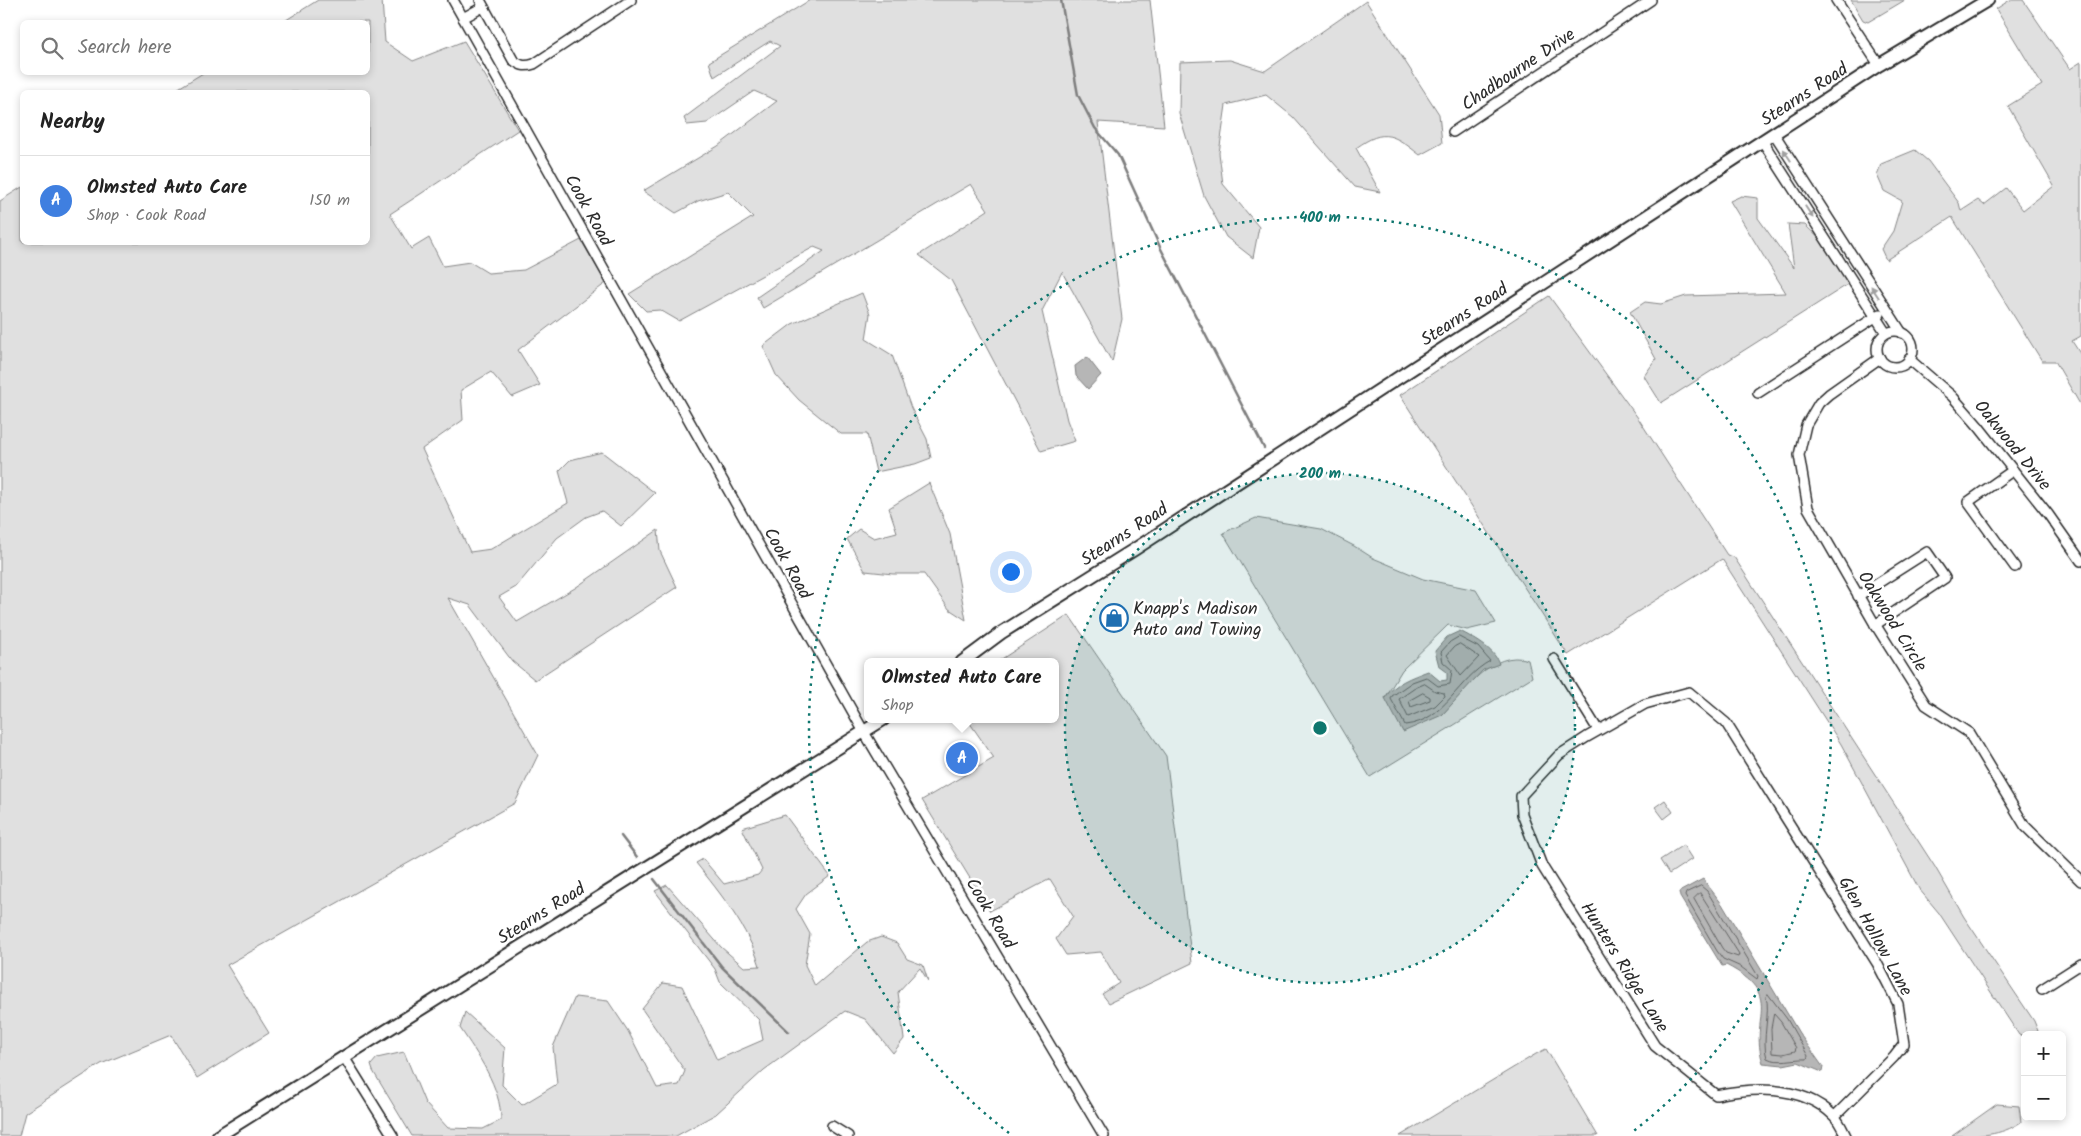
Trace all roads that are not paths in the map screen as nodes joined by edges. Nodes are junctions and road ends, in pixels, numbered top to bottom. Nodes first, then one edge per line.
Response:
1 (453, 0) edge
2 (631, 0) edge
3 (1651, 0) edge
4 (1836, 0) edge
5 (1988, 0) edge
6 (482, 4) edge
7 (463, 18) junction
8 (1879, 65) junction
9 (1453, 132) dead end
10 (1774, 135) junction
11 (1763, 142) junction
12 (1887, 310) junction
13 (1876, 317) junction
14 (1902, 332) junction
15 (1886, 333) junction
16 (1880, 358) junction
17 (1909, 359) junction
18 (1758, 392) dead end
19 (2012, 471) junction
20 (2081, 560) edge
21 (2015, 567) dead end
22 (1858, 596) junction
23 (1875, 625) junction
24 (967, 658) edge
25 (1554, 659) dead end
26 (878, 723) edge
27 (1598, 730) junction
28 (864, 732) junction
29 (1769, 789) joint
30 (2081, 882) edge
31 (2081, 964) edge
32 (2042, 988) dead end
33 (344, 1057) junction
34 (1835, 1116) junction
35 (832, 1126) dead end
36 (218, 1136) edge
37 (394, 1136) edge
38 (848, 1136) edge
39 (1104, 1136) edge
40 (1846, 1136) edge

1 - 7 street, Cook Road
2 - 6 street
3 - 9 street, Chadbourne Drive
4 - 8 street
5 - 8 main road, Stearns Road
6 - 7 street
7 - 28 street, Cook Road
8 - 10 main road, Stearns Road
10 - 11 main road, Stearns Road
12 -> 10 street
11 -> 13 street
11 - 24 main road, Stearns Road
12 - 13 street
12 - 14 street
13 - 15 street
13 - 18 street
14 - 15 street
14 - 17 street
15 - 16 street
16 - 17 street
16 - 22 street, Oakwood Circle
17 - 19 street, Oakwood Drive
19 - 20 street, Oakwood Drive
19 - 21 street
22 - 23 street, Oakwood Circle
22 - 23 street
23 - 30 street, Oakwood Circle
25 - 27 street
26 - 28 main road, Stearns Road
27 - 29 street, Hunters Ridge Lane
27 - 34 street, Hunters Ridge Lane
28 - 33 main road, Stearns Road
28 - 39 street, Cook Road
29 - 34 street, Glen Hollow Lane
31 - 32 street
33 - 36 main road, Stearns Road
33 - 37 street
34 - 40 street, Hunters Ridge Lane
35 - 38 street

